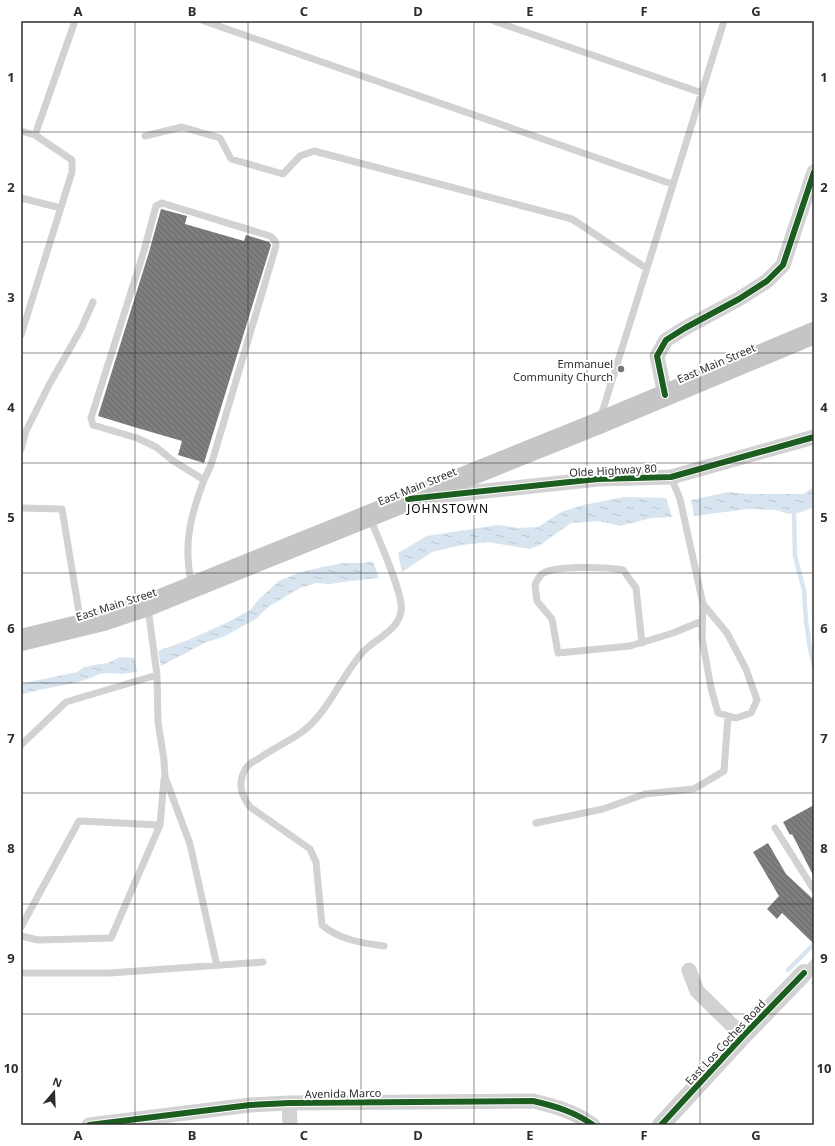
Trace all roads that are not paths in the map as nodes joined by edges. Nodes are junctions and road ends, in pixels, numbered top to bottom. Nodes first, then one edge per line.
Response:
1 (75, 21) edge
2 (204, 21) edge
3 (494, 21) edge
4 (724, 21) edge
5 (702, 93) junction
6 (21, 131) edge
7 (35, 135) junction
8 (145, 136) dead end
9 (814, 172) edge
10 (672, 184) junction
11 (21, 198) edge
12 (61, 208) junction
13 (646, 268) junction
14 (93, 302) dead end
15 (814, 333) edge
16 (21, 335) edge
17 (665, 395) junction
18 (598, 423) junction
19 (814, 437) edge
20 (21, 449) edge
21 (671, 477) junction
22 (204, 480) junction
23 (408, 499) junction
24 (21, 508) edge
25 (370, 516) junction
26 (191, 588) junction
27 (702, 604) junction
28 (148, 605) junction
29 (702, 622) junction
30 (81, 626) junction
31 (21, 640) edge
32 (642, 642) junction
33 (157, 675) junction
34 (728, 716) junction
35 (21, 746) edge
36 (165, 777) junction
37 (536, 823) dead end
38 (160, 825) junction
39 (775, 828) dead end
40 (814, 890) edge
41 (21, 927) edge
42 (21, 936) edge
43 (384, 946) dead end
44 (263, 962) dead end
45 (217, 966) junction
46 (809, 968) edge
47 (689, 970) dead end
48 (21, 973) edge
49 (743, 1036) junction
50 (289, 1103) junction
51 (89, 1125) edge
52 (290, 1125) edge
53 (593, 1125) edge
54 (661, 1125) edge

1 - 7 lane
2 - 10 lane
3 - 5 lane
4 - 5 lane
5 - 10 lane
6 - 7 lane
7 - 12 lane
8 - 13 lane
9 - 17 street
10 - 13 lane
11 - 12 lane
12 - 16 lane
13 - 18 lane
14 - 20 lane
15 - 17 main road, East Main Street
17 - 18 main road, East Main Street
18 - 23 main road, East Main Street
19 - 21 street, Olde Highway 80
21 - 23 street, Olde Highway 80
21 - 27 lane
22 - 22 lane
22 - 26 lane
23 - 25 main road, East Main Street
24 - 30 lane
25 - 26 main road, East Main Street
25 - 43 lane
26 - 28 main road, East Main Street
27 - 29 lane
27 - 34 lane
28 - 30 main road, East Main Street
28 - 33 lane
29 - 32 lane
29 - 34 lane
30 - 31 main road, East Main Street
32 - 32 lane
33 - 35 lane
33 - 36 lane
34 - 37 lane
36 - 38 lane
36 - 45 lane
38 - 41 lane
38 - 42 lane
39 - 40 lane
44 - 45 lane
45 - 48 lane
46 - 49 street, East Los Coches Road
47 - 49 street
49 - 54 street, East Los Coches Road
50 - 51 street, Avenida Marco
50 - 52 street
50 - 53 street, Avenida Marco

